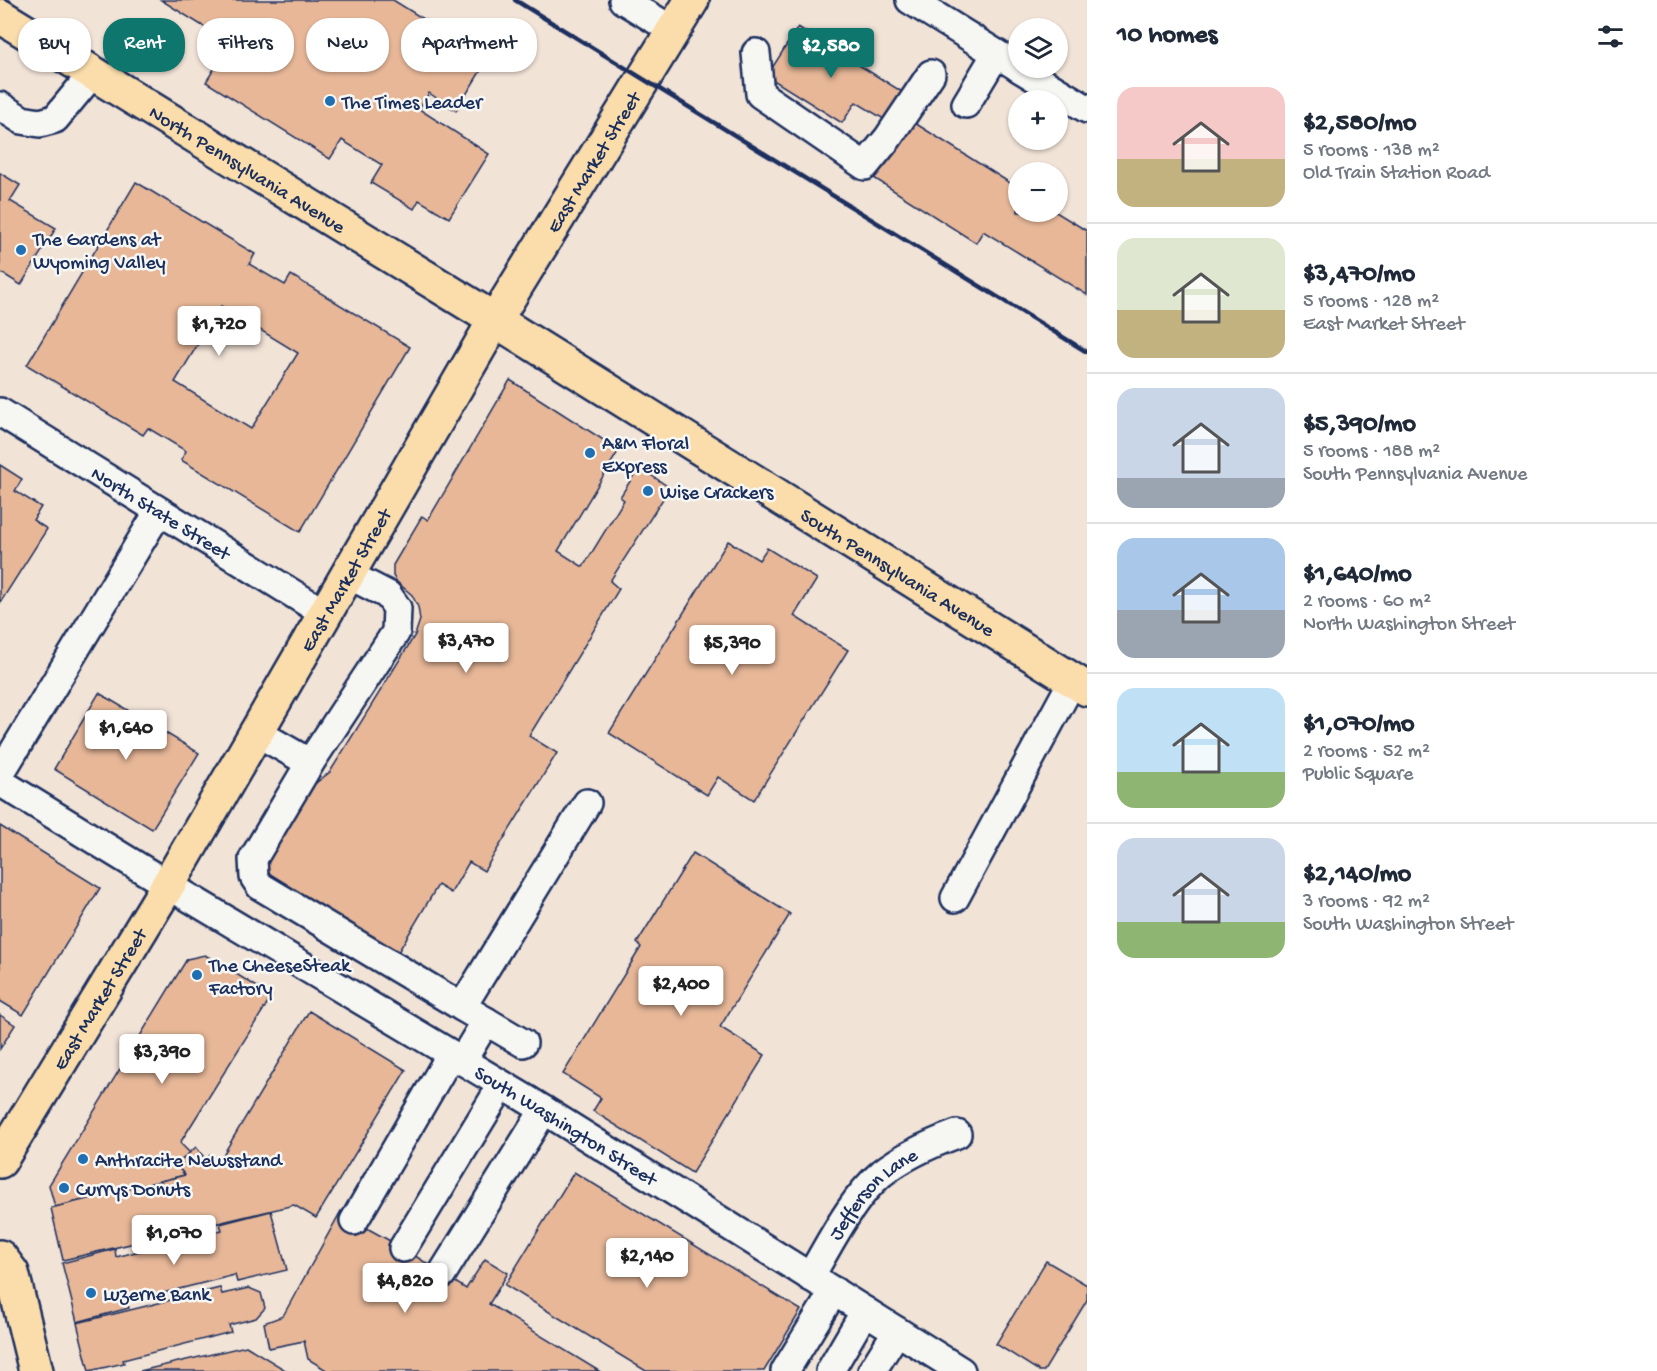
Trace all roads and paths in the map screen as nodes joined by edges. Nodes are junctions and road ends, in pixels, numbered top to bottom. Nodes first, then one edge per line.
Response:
1 (622, 0) edge
2 (692, 0) edge
3 (910, 0) edge
4 (0, 16) edge
5 (674, 30) junction
6 (756, 53) dead end
7 (1008, 61) edge
8 (1008, 66) edge
9 (93, 73) junction
10 (931, 74) dead end
11 (1043, 78) edge
12 (1083, 97) edge
13 (966, 104) dead end
14 (0, 106) edge
15 (495, 320) junction
16 (0, 412) edge
17 (159, 511) junction
18 (347, 574) junction
19 (324, 613) junction
20 (1080, 685) edge
21 (256, 732) junction
22 (310, 763) junction
23 (0, 774) edge
24 (0, 782) edge
25 (587, 803) dead end
26 (168, 885) junction
27 (955, 898) dead end
28 (462, 1007) junction
29 (486, 1021) junction
30 (523, 1042) dead end
31 (456, 1057) junction
32 (502, 1085) junction
33 (544, 1110) junction
34 (957, 1134) dead end
35 (0, 1161) edge
36 (354, 1221) dead end
37 (403, 1248) dead end
38 (0, 1257) edge
39 (442, 1274) dead end
40 (810, 1277) junction
41 (834, 1291) junction
42 (865, 1311) junction
43 (897, 1331) junction
44 (36, 1371) edge
45 (785, 1371) edge
46 (830, 1371) edge
47 (872, 1371) edge
48 (961, 1371) edge

1 - 5 street
2 - 5 main road, East Market Street
3 - 7 street
4 - 9 main road, North Pennsylvania Avenue
5 - 15 main road, East Market Street
6 - 10 street
8 - 13 street
9 - 14 street
9 - 15 main road, North Pennsylvania Avenue
11 - 12 street
15 - 18 main road, East Market Street
15 - 20 main road, South Pennsylvania Avenue
16 - 17 street, North State Street
17 - 19 street, North State Street
17 - 23 street
18 - 19 main road, East Market Street
18 - 22 street
19 - 21 main road, East Market Street
20 - 27 street
21 - 22 street
21 - 26 main road, East Market Street
22 - 28 street
24 - 26 street, South Washington Street
25 - 28 street
26 - 31 street, South Washington Street
26 - 35 main road, East Market Street
28 - 29 street
29 - 30 street
29 - 31 street
31 - 32 street, South Washington Street
31 - 36 street
32 - 33 street, South Washington Street
32 - 37 street
33 - 39 street
33 - 40 street, South Washington Street
34 - 40 street, Jefferson Lane
38 - 44 main road
40 - 41 street, South Washington Street
41 - 42 street, South Washington Street
41 - 45 street
42 - 43 street, South Washington Street
42 - 46 street
43 - 47 street
43 - 48 street, South Washington Street

